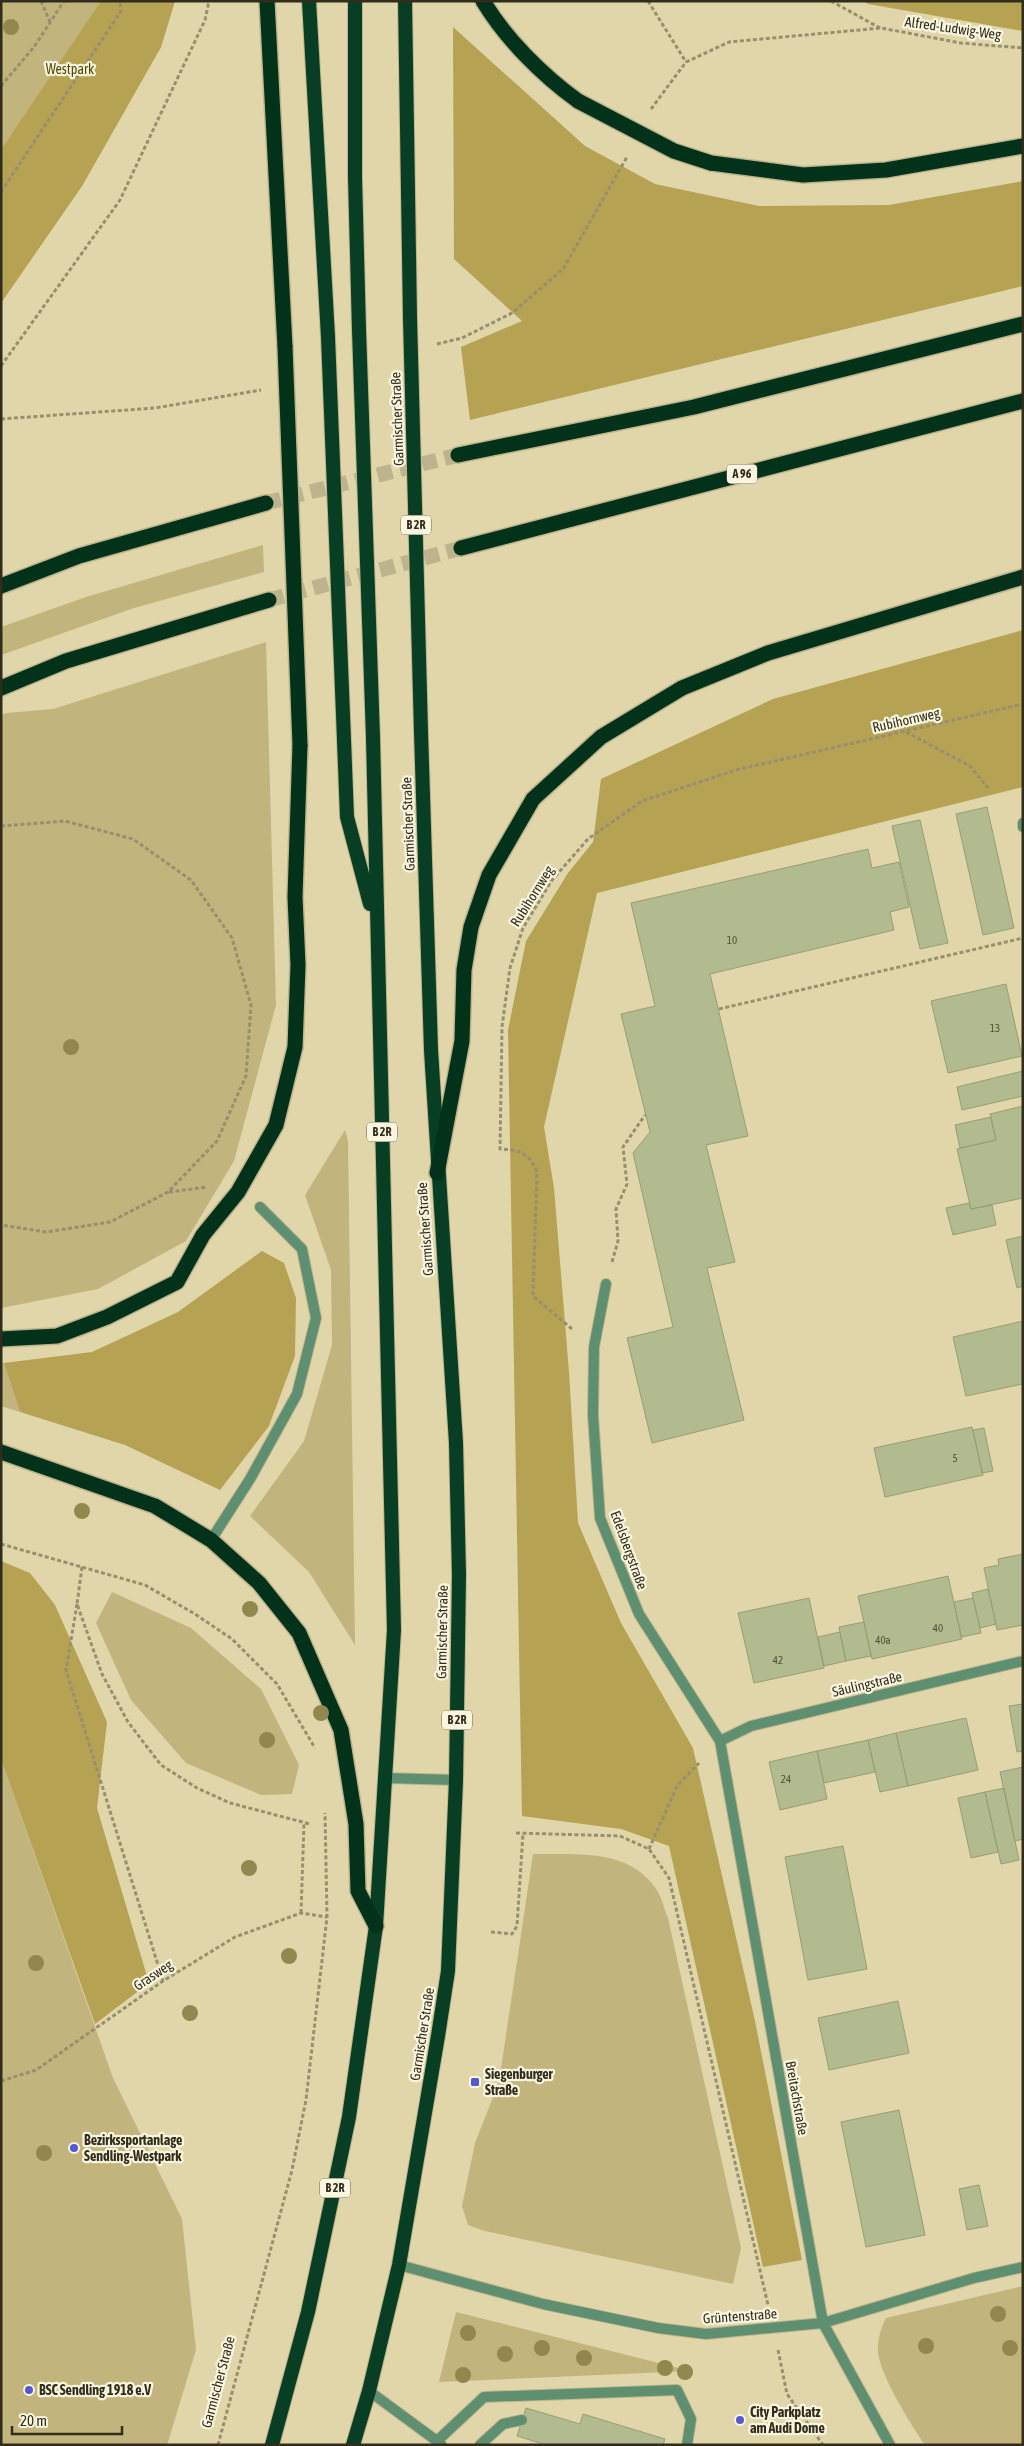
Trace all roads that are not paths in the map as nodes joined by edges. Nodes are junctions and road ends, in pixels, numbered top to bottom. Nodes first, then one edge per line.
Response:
1 (267, 1) edge
2 (309, 1) edge
3 (356, 1) edge
4 (404, 1) edge
5 (483, 1) edge
6 (1023, 146) edge
7 (1023, 324) edge
8 (1023, 401) edge
9 (458, 455) tunnel mouth
10 (266, 503) tunnel mouth
11 (461, 548) tunnel mouth
12 (1023, 577) edge
13 (1, 586) edge
14 (269, 600) tunnel mouth
15 (1, 688) edge
16 (376, 924) junction
17 (437, 1173) junction
18 (260, 1207) dead end
19 (606, 1284) road end
20 (1, 1339) edge
21 (1, 1452) edge
22 (211, 1540) junction
23 (1023, 1661) edge
24 (720, 1741) junction
25 (385, 1778) junction
26 (456, 1780) junction
27 (376, 1926) junction
28 (399, 2265) junction
29 (1023, 2267) edge
30 (823, 2323) junction
31 (369, 2392) junction
32 (522, 2420) dead end
33 (440, 2443) edge
34 (272, 2445) edge
35 (353, 2445) edge
36 (480, 2445) edge
37 (687, 2445) edge
38 (890, 2445) edge

1 - 20 highway, bridge
2 - 16 highway, B 2R, bridge
3 - 16 highway, B 2R, bridge
4 - 17 highway, Garmischer Straße / B 2R, bridge
5 - 6 highway, bridge
7 - 9 highway
8 - 11 highway, A 96
10 - 13 highway
12 - 17 highway
14 - 15 highway
16 - 25 highway, B 2R
17 - 26 highway, Garmischer Straße / B 2R
18 - 22 street
19 - 24 street, Edelsbergstraße
21 - 22 highway
22 - 27 highway
23 - 24 street, Säulingstraße
24 - 30 street, Breitachstraße
25 - 26 street
25 - 27 highway, B 2R
26 - 28 highway, Garmischer Straße / B 2R
27 - 34 highway, B 2R
28 - 30 street, Grüntenstraße
28 - 31 highway, Garmischer Straße / B 2R
29 - 30 street, Grüntenstraße
30 - 38 street, Breitachstraße
31 - 33 street
31 - 35 highway, Garmischer Straße / B 2R
32 - 36 street
33 - 37 street

